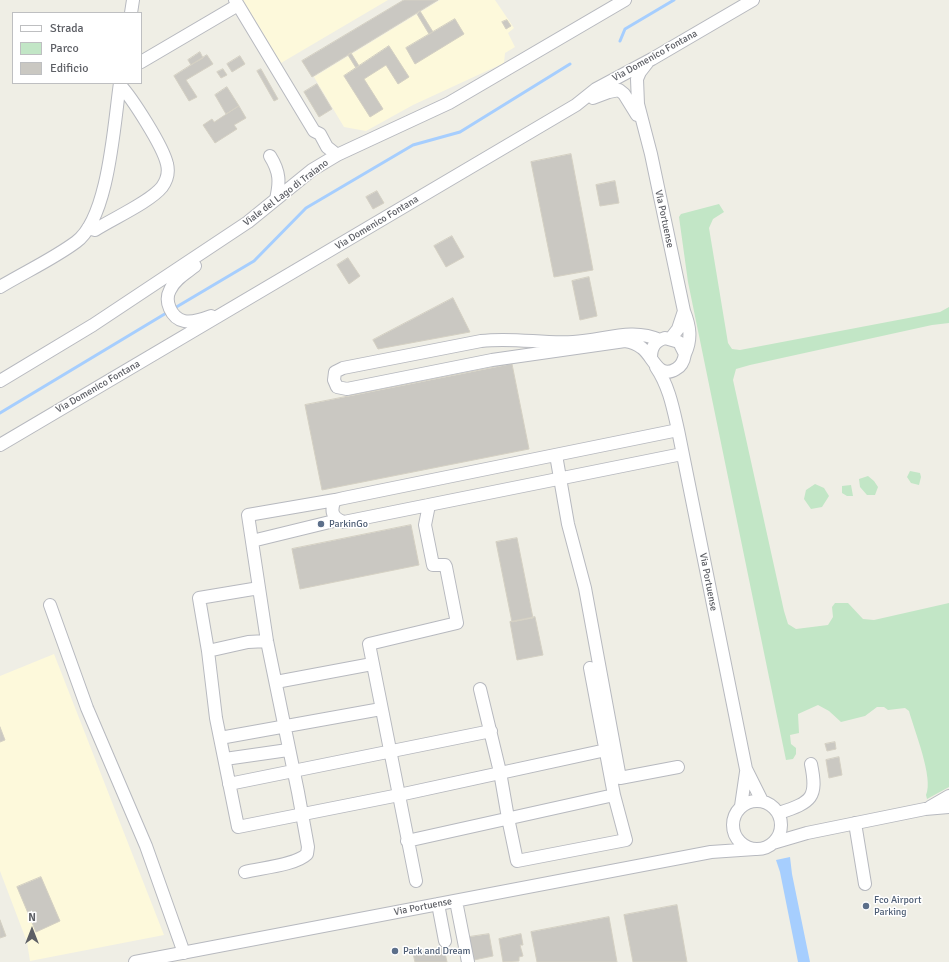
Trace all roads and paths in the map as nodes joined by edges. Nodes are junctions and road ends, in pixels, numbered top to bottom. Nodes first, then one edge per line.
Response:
1 (133, 0) edge
2 (625, 0) edge
3 (753, 0) edge
4 (236, 3) edge
5 (131, 12) edge
6 (652, 59) junction
7 (142, 61) edge
8 (120, 84) edge
9 (576, 105) junction
10 (643, 127) junction
11 (337, 155) junction
12 (270, 156) dead end
13 (276, 199) junction
14 (248, 222) junction
15 (88, 228) junction
16 (0, 287) edge
17 (250, 298) junction
18 (684, 311) junction
19 (666, 339) junction
20 (685, 354) junction
21 (654, 362) junction
22 (673, 371) junction
23 (0, 381) edge
24 (670, 395) junction
25 (678, 430) junction
26 (0, 444) edge
27 (682, 454) junction
28 (556, 455) junction
29 (560, 479) junction
30 (335, 500) junction
31 (429, 505) junction
32 (338, 520) junction
33 (252, 541) junction
34 (259, 588) junction
35 (50, 605) dead end
36 (267, 641) junction
37 (208, 651) junction
38 (372, 664) junction
39 (590, 668) dead end
40 (276, 682) junction
41 (480, 689) dead end
42 (381, 710) junction
43 (285, 725) junction
44 (491, 730) junction
45 (220, 738) junction
46 (288, 750) junction
47 (606, 750) junction
48 (390, 752) junction
49 (225, 759) junction
50 (811, 764) dead end
51 (678, 767) dead end
52 (746, 769) junction
53 (293, 771) junction
54 (500, 772) junction
55 (229, 784) junction
56 (399, 795) junction
57 (614, 795) junction
58 (949, 796) edge
59 (762, 801) junction
60 (741, 806) junction
61 (949, 807) edge
62 (925, 809) junction
63 (301, 815) junction
64 (508, 818) junction
65 (780, 818) junction
66 (855, 824) junction
67 (734, 833) junction
68 (808, 833) junction
69 (407, 841) junction
70 (773, 843) junction
71 (755, 849) junction
72 (711, 852) junction
73 (245, 872) dead end
74 (416, 881) dead end
75 (866, 884) dead end
76 (456, 901) junction
77 (438, 904) junction
78 (445, 941) dead end
79 (184, 953) junction
80 (135, 962) edge
81 (468, 962) edge

1 - 5 street
2 - 11 street, Viale del Lago di Traiano
3 - 6 street, Via Domenico Fontana
4 - 7 street
4 - 11 street
6 - 9 street, Via Domenico Fontana
6 - 10 street, Via Portuense
8 - 15 street
8 - 15 street
9 - 10 street, Via Portuense
9 - 17 street, Via Domenico Fontana
10 - 18 street, Via Portuense
11 - 13 street, Viale del Lago di Traiano
12 - 13 street
13 - 14 street, Viale del Lago di Traiano
14 - 17 street
14 - 23 street, Viale del Lago di Traiano
15 - 16 street
17 - 26 street, Via Domenico Fontana
18 - 19 street
18 - 20 street, Via Portuense
19 - 20 street
19 - 21 street
19 - 21 street
20 - 22 street
21 - 22 street
21 - 24 street, Via Portuense
22 - 24 street, Via Portuense
24 - 25 street, Via Portuense
25 - 27 street, Via Portuense
25 - 28 street
27 - 29 street
27 - 52 street, Via Portuense
28 - 29 street
28 - 30 street
29 - 31 street
29 - 51 street
30 - 32 street
30 - 33 street
31 - 32 street
31 - 38 street
32 - 33 street
33 - 34 street
34 - 36 street
34 - 37 street
35 - 79 street
36 - 37 street
36 - 40 street
37 - 45 street
38 - 40 street
38 - 42 street
39 - 47 street
40 - 43 street
41 - 44 street
42 - 43 street
42 - 48 street
43 - 45 street
43 - 46 street
44 - 48 street
44 - 54 street
45 - 49 street
46 - 49 street
46 - 53 street
47 - 54 street
47 - 57 street
48 - 53 street
48 - 56 street
49 - 55 street
50 - 65 street
52 - 59 street, Via Portuense
52 - 60 street, Via Portuense
53 - 55 street
53 - 63 street
54 - 56 street
54 - 64 street
55 - 63 street
56 - 63 street
56 - 69 street
57 - 64 street
57 - 64 street
58 - 62 street
59 - 60 street
59 - 65 street
60 - 67 street
61 - 62 street
62 - 66 street
63 - 73 street
64 - 69 street
65 - 68 street
65 - 70 street
66 - 68 street
66 - 75 street
67 - 71 street
67 - 72 street, Via Portuense
68 - 70 street
69 - 74 street
70 - 71 street
71 - 72 street, Via Portuense
72 - 76 street, Via Portuense
76 - 77 street, Via Portuense
76 - 81 street
77 - 78 street
77 - 79 street, Via Portuense
79 - 80 street, Via Portuense

